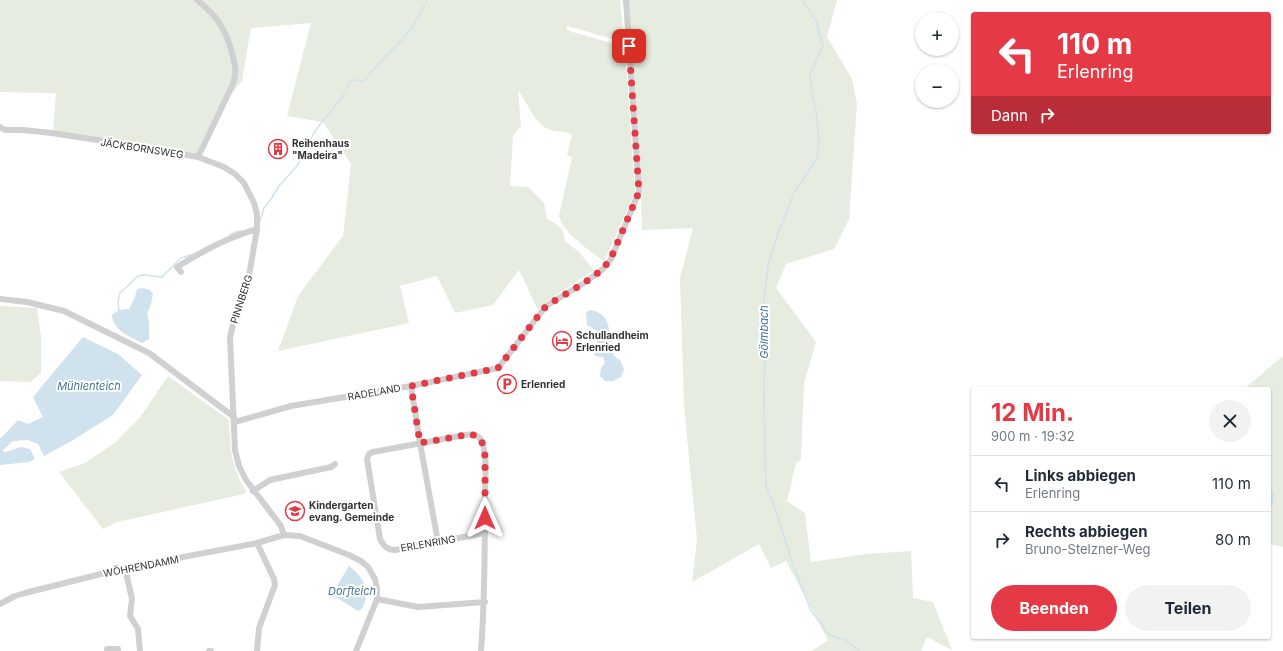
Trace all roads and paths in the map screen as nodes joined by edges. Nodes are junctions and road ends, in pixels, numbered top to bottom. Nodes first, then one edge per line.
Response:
1 (197, 0) edge
2 (626, 0) edge
3 (2, 130) edge
4 (198, 157) junction
5 (258, 229) junction
6 (181, 272) dead end
7 (0, 299) edge
8 (411, 386) junction
9 (234, 420) junction
10 (420, 443) junction
11 (335, 464) dead end
12 (253, 491) junction
13 (485, 533) junction
14 (284, 535) junction
15 (438, 542) junction
16 (257, 543) junction
17 (125, 568) junction
18 (377, 598) junction
19 (485, 602) junction
20 (0, 604) edge
21 (107, 650) dead end
22 (118, 651) edge
23 (140, 651) edge
24 (257, 651) edge
25 (356, 651) edge
26 (481, 651) edge

1 - 4 street
2 - 8 street, RADELAND
3 - 4 street, JÄCKBORNSWEG
4 - 5 street, PINNBERG
5 - 6 street
5 - 9 street, PINNBERG
7 - 9 street
8 - 9 street, RADELAND
8 - 10 street
9 - 12 street, PINNBERG
10 - 13 street, ERLENRING
10 - 15 street
10 - 15 street, ERLENRING
11 - 12 street
12 - 14 street, PINNBERG
13 - 15 street, ERLENRING
13 - 19 street
14 - 16 street, WÖHRENDAMM
14 - 18 street
16 - 17 street, WÖHRENDAMM
16 - 24 street
17 - 20 street, WÖHRENDAMM
17 - 23 street
18 - 19 street
18 - 25 street
19 - 26 street
21 - 22 street

